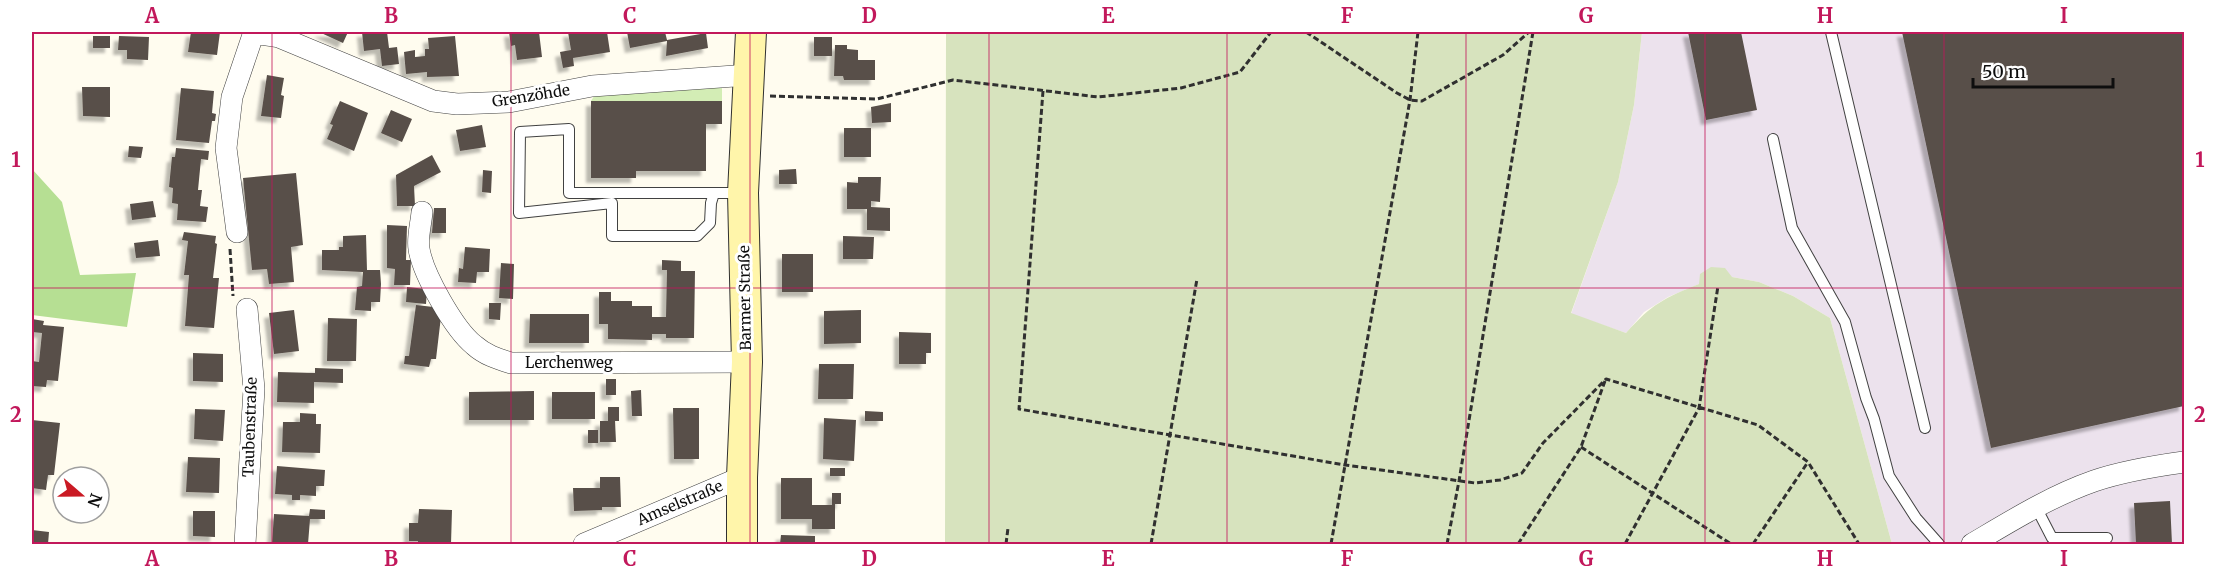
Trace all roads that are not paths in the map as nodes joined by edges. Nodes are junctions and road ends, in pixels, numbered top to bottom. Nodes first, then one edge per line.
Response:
1 (254, 32) edge
2 (1831, 32) edge
3 (750, 63) edge
4 (1773, 138) dead end
5 (729, 193) junction
6 (613, 198) junction
7 (422, 212) dead end
8 (237, 232) road end
9 (247, 309) road end
10 (747, 362) junction
11 (1925, 428) dead end
12 (2184, 462) edge
13 (742, 477) junction
14 (2036, 507) junction
15 (2107, 538) dead end
16 (245, 544) edge
17 (584, 544) edge
18 (742, 544) edge
19 (1939, 544) edge
20 (1972, 544) edge

1 - 3 street, Grenzöhde
1 - 8 street
2 - 11 lane
3 - 5 main road, Barmer Straße
4 - 19 lane
5 - 6 lane
5 - 6 lane
5 - 10 main road, Barmer Straße
6 - 6 lane
7 - 10 street, Lerchenweg
9 - 16 street, Taubenstraße
10 - 13 main road, Barmer Straße
12 - 14 street
13 - 17 street, Amselstraße
13 - 18 main road, Barmer Straße
14 - 15 lane
14 - 20 street

